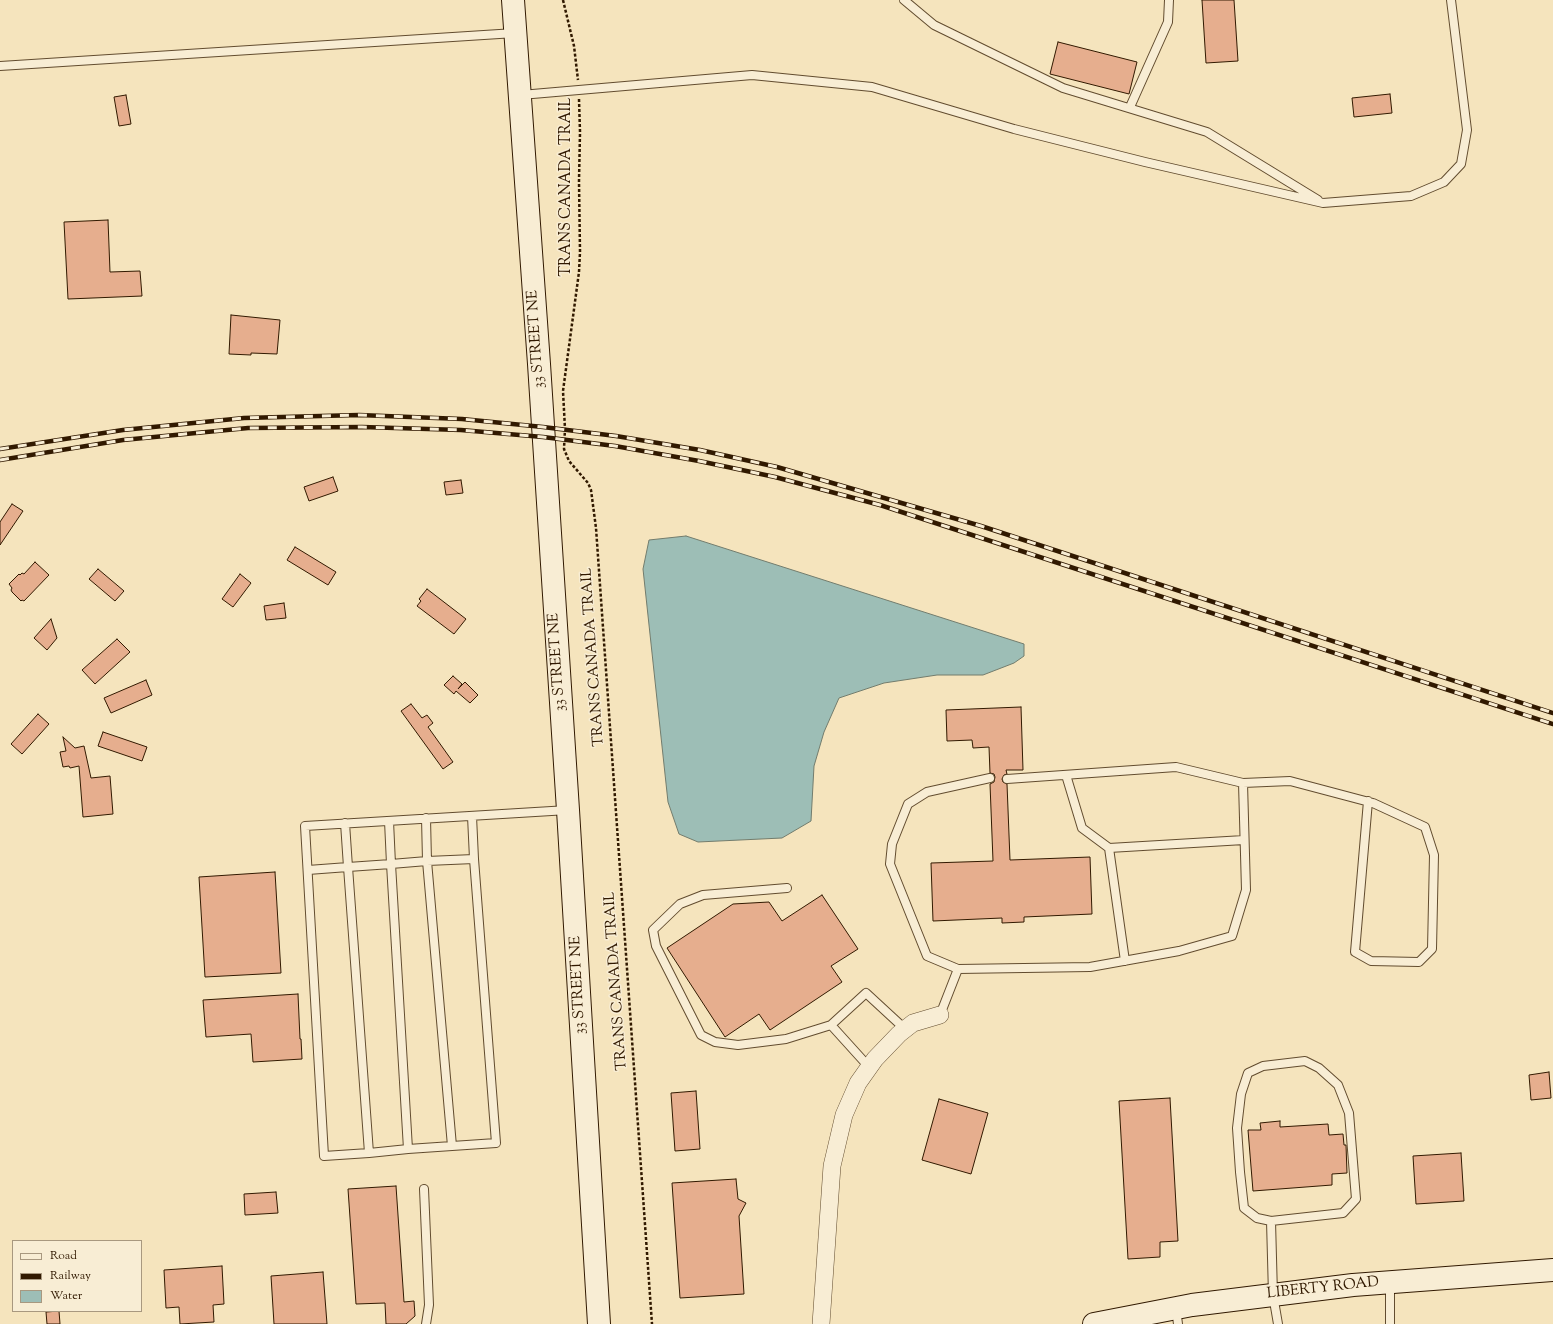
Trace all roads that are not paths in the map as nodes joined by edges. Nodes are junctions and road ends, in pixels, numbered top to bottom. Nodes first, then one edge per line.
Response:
1 (514, 0) edge
2 (904, 0) edge
3 (1169, 0) edge
4 (1451, 0) edge
5 (516, 33) junction
6 (0, 66) edge
7 (520, 95) junction
8 (1130, 107) junction
9 (1323, 204) junction
10 (1066, 775) junction
11 (990, 778) dead end
12 (1007, 779) dead end
13 (1243, 783) junction
14 (1368, 801) junction
15 (568, 810) junction
16 (472, 816) junction
17 (426, 818) junction
18 (390, 821) junction
19 (345, 823) junction
20 (1244, 840) junction
21 (1109, 848) junction
22 (474, 859) junction
23 (427, 861) junction
24 (391, 864) junction
25 (348, 867) junction
26 (308, 870) junction
27 (787, 888) dead end
28 (1125, 961) junction
29 (958, 969) junction
30 (940, 1015) joint
31 (831, 1026) junction
32 (905, 1029) junction
33 (869, 1067) junction
34 (452, 1146) junction
35 (408, 1149) junction
36 (369, 1153) junction
37 (424, 1190) dead end
38 (1271, 1221) junction
39 (1553, 1270) edge
40 (1390, 1282) junction
41 (1273, 1295) junction
42 (1177, 1316) edge
43 (426, 1324) edge
44 (599, 1324) edge
45 (821, 1324) edge
46 (1094, 1324) edge
47 (1278, 1324) edge
48 (1390, 1324) edge

1 - 5 street, 33 STREET NE
2 - 8 lane
3 - 8 lane
4 - 9 lane
5 - 6 lane
5 - 7 street, 33 STREET NE
7 - 9 lane
7 - 15 street, 33 STREET NE
8 - 9 lane
10 - 12 lane
10 - 13 lane
10 - 21 lane
11 - 29 lane
13 - 14 lane
13 - 20 lane
14 - 14 lane
15 - 16 lane
15 - 44 street, 33 STREET NE
16 - 17 lane
16 - 22 lane
17 - 18 lane
17 - 23 lane
18 - 19 lane
18 - 24 lane
19 - 25 lane
19 - 26 lane
20 - 21 lane
20 - 28 lane
21 - 28 lane
22 - 23 lane
22 - 34 lane
23 - 24 lane
23 - 34 lane
24 - 25 lane
24 - 35 lane
25 - 26 lane
25 - 36 lane
26 - 36 lane
27 - 31 lane
28 - 29 lane
29 - 30 lane
30 - 32 street
31 - 32 lane
31 - 33 lane
32 - 33 street
33 - 45 street
34 - 35 lane
35 - 36 lane
37 - 43 lane
38 - 38 lane
38 - 41 lane
39 - 40 street, LIBERTY ROAD
40 - 41 street, LIBERTY ROAD
40 - 48 lane
41 - 42 street, LIBERTY ROAD
41 - 47 lane
42 - 46 street, LIBERTY ROAD

